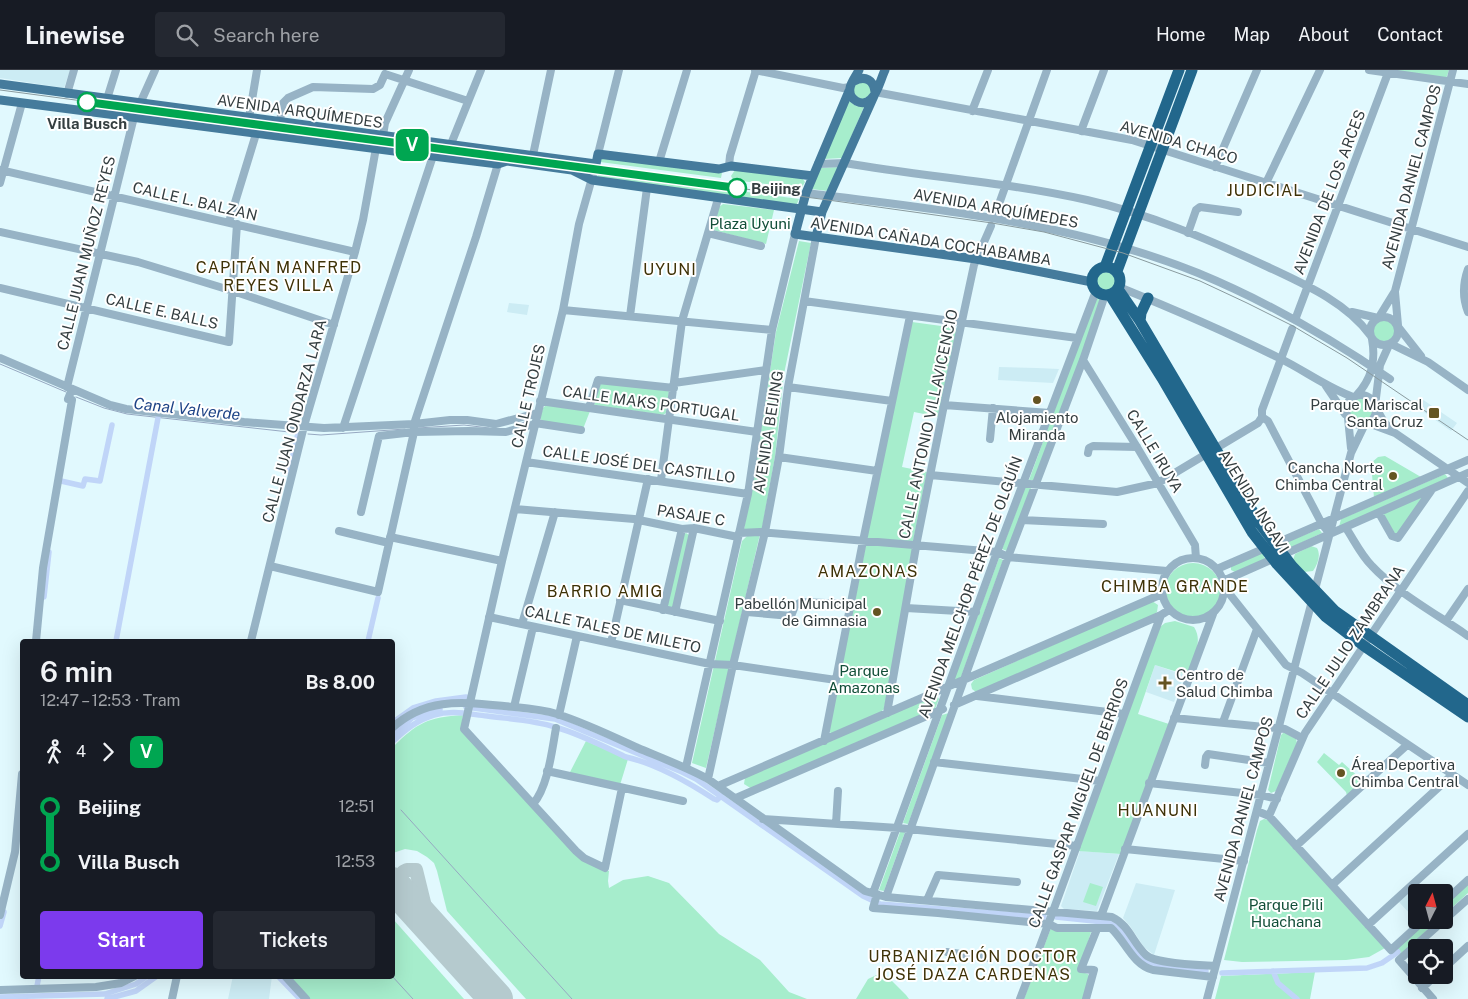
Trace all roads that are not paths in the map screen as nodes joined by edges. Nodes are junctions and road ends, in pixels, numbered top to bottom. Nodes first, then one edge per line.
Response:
1 (74, 70) edge
2 (116, 70) edge
3 (155, 70) edge
4 (257, 70) edge
5 (409, 70) edge
6 (481, 70) edge
7 (551, 70) edge
8 (619, 70) edge
9 (688, 70) edge
10 (756, 70) edge
11 (858, 70) edge
12 (885, 70) edge
13 (988, 70) edge
14 (1048, 70) edge
15 (1104, 70) edge
16 (1179, 70) edge
17 (1192, 70) edge
18 (1257, 70) edge
19 (1320, 70) edge
20 (1369, 70) edge
21 (1453, 70) edge
22 (384, 72) edge
23 (1388, 74) junction
24 (405, 81) junction
25 (1449, 82) junction
26 (0, 84) edge
27 (1468, 84) edge
28 (851, 86) junction
29 (67, 94) junction
30 (875, 94) junction
31 (107, 99) junction
32 (0, 100) edge
33 (468, 101) junction
34 (22, 103) junction
35 (139, 103) junction
36 (972, 111) junction
37 (134, 117) junction
38 (250, 118) junction
39 (280, 121) junction
40 (1028, 122) junction
41 (1081, 130) junction
42 (256, 134) junction
43 (383, 136) junction
44 (451, 144) junction
45 (376, 148) junction
46 (1156, 148) junction
47 (598, 154) junction
48 (533, 155) junction
49 (433, 156) junction
50 (659, 162) junction
51 (845, 163) junction
52 (498, 164) junction
53 (596, 164) junction
54 (818, 164) junction
55 (728, 166) junction
56 (1216, 167) junction
57 (2, 171) edge
58 (813, 176) junction
59 (592, 180) junction
60 (0, 182) edge
61 (1266, 183) junction
62 (1006, 185) junction
63 (647, 188) junction
64 (806, 193) junction
65 (114, 196) junction
66 (830, 196) junction
67 (718, 199) junction
68 (1338, 205) junction
69 (801, 210) junction
70 (1125, 210) junction
71 (822, 212) junction
72 (1238, 212) dead end
73 (1137, 215) junction
74 (992, 222) junction
75 (233, 223) junction
76 (1412, 229) junction
77 (0, 232) edge
78 (796, 232) junction
79 (708, 233) junction
80 (1188, 233) junction
81 (817, 235) junction
82 (1113, 245) junction
83 (761, 246) dead end
84 (1468, 247) edge
85 (1124, 249) junction
86 (355, 252) junction
87 (99, 254) junction
88 (978, 256) junction
89 (1105, 266) junction
90 (1468, 269) edge
91 (1117, 271) junction
92 (1308, 287) junction
93 (0, 288) edge
94 (1105, 288) junction
95 (233, 291) junction
96 (1395, 291) junction
97 (1148, 298) junction
98 (804, 301) junction
99 (87, 308) junction
100 (563, 310) junction
101 (1348, 311) junction
102 (1468, 312) edge
103 (630, 316) junction
104 (910, 316) junction
105 (1379, 317) junction
106 (1295, 320) junction
107 (682, 321) junction
108 (1140, 321) junction
109 (962, 324) junction
110 (334, 325) junction
111 (1398, 328) junction
112 (1292, 329) dead end
113 (772, 330) junction
114 (1371, 337) junction
115 (1077, 338) junction
116 (1390, 345) junction
117 (0, 358) edge
118 (1281, 358) junction
119 (1083, 360) junction
120 (1428, 362) junction
121 (766, 370) junction
122 (1376, 370) junction
123 (1390, 379) dead end
124 (1323, 383) junction
125 (674, 385) junction
126 (788, 387) junction
127 (70, 388) junction
128 (1468, 390) edge
129 (1354, 396) junction
130 (540, 401) junction
131 (892, 401) junction
132 (944, 405) junction
133 (1376, 407) junction
134 (589, 408) junction
135 (993, 408) junction
136 (537, 413) junction
137 (1050, 413) junction
138 (1262, 417) junction
139 (1347, 417) junction
140 (670, 419) junction
141 (535, 424) junction
142 (1366, 424) junction
143 (304, 426) junction
144 (343, 428) junction
145 (414, 428) junction
146 (581, 430) dead end
147 (757, 432) junction
148 (1395, 434) junction
149 (990, 440) dead end
150 (1137, 447) junction
151 (1211, 451) junction
152 (1088, 453) dead end
153 (1351, 453) junction
154 (779, 457) junction
155 (1468, 460) edge
156 (526, 462) junction
157 (1447, 469) junction
158 (877, 471) junction
159 (1468, 473) edge
160 (930, 475) junction
161 (1460, 477) junction
162 (648, 479) junction
163 (661, 480) junction
164 (1158, 483) junction
165 (1468, 483) edge
166 (1023, 484) junction
167 (1036, 486) junction
168 (1432, 489) junction
169 (1468, 491) edge
170 (748, 494) junction
171 (1339, 499) junction
172 (515, 509) junction
173 (1354, 510) junction
174 (361, 512) dead end
175 (555, 512) junction
176 (1379, 513) junction
177 (1334, 519) junction
178 (639, 520) junction
179 (1022, 520) junction
180 (1103, 524) dead end
181 (1322, 524) junction
182 (694, 528) junction
183 (1346, 528) junction
184 (682, 529) junction
185 (339, 531) dead end
186 (765, 532) junction
187 (1330, 534) junction
188 (739, 535) junction
189 (390, 540) junction
190 (862, 541) junction
191 (1310, 543) junction
192 (917, 544) junction
193 (1269, 546) junction
194 (997, 552) junction
195 (1325, 554) junction
196 (1008, 557) junction
197 (1196, 558) junction
198 (1278, 558) junction
199 (502, 561) junction
200 (270, 566) junction
201 (1217, 569) junction
202 (1167, 571) junction
203 (1224, 584) junction
204 (1468, 589) edge
205 (1401, 590) junction
206 (1315, 592) junction
207 (1162, 594) junction
208 (620, 600) junction
209 (850, 604) junction
210 (1312, 604) junction
211 (906, 608) junction
212 (663, 610) junction
213 (1169, 610) junction
214 (675, 612) junction
215 (746, 612) junction
216 (976, 612) junction
217 (1213, 614) junction
218 (1161, 616) junction
219 (489, 617) junction
220 (720, 621) junction
221 (1446, 621) junction
222 (522, 624) junction
223 (1141, 624) junction
224 (533, 627) junction
225 (1257, 629) junction
226 (577, 636) junction
227 (1468, 636) edge
228 (36, 639) edge
229 (252, 639) edge
230 (1152, 639) junction
231 (1367, 642) junction
232 (611, 643) junction
233 (710, 664) junction
234 (733, 665) junction
235 (1294, 669) junction
236 (836, 680) junction
237 (964, 680) junction
238 (949, 686) junction
239 (1332, 694) junction
240 (976, 696) junction
241 (469, 704) junction
242 (955, 704) junction
243 (1468, 705) edge
244 (514, 707) junction
245 (941, 710) junction
246 (887, 713) junction
247 (1124, 714) junction
248 (559, 715) junction
249 (1468, 717) edge
250 (1174, 718) junction
251 (1223, 722) junction
252 (395, 726) edge
253 (556, 728) dead end
254 (1278, 728) junction
255 (1302, 738) junction
256 (824, 741) junction
257 (1407, 745) junction
258 (934, 762) junction
259 (1269, 763) junction
260 (1205, 765) dead end
261 (686, 767) junction
262 (548, 771) junction
263 (1452, 774) junction
264 (708, 779) junction
265 (1100, 781) junction
266 (1149, 784) junction
267 (1468, 784) edge
268 (718, 786) junction
269 (622, 788) junction
270 (838, 792) dead end
271 (20, 794) edge
272 (1261, 795) junction
273 (736, 798) junction
274 (1277, 799) junction
275 (683, 801) dead end
276 (533, 804) junction
277 (1257, 811) junction
278 (1269, 816) junction
279 (763, 819) junction
280 (836, 824) junction
281 (898, 828) junction
282 (910, 829) junction
283 (1468, 834) edge
284 (1077, 846) junction
285 (1296, 846) junction
286 (1125, 849) junction
287 (1244, 861) junction
288 (1468, 880) edge
289 (1017, 882) dead end
290 (1332, 885) junction
291 (1453, 894) edge
292 (875, 895) junction
293 (886, 897) junction
294 (1468, 899) edge
295 (927, 900) junction
296 (1054, 913) junction
297 (0, 914) edge
298 (1101, 916) junction
299 (1049, 924) junction
300 (1368, 925) junction
301 (1097, 929) junction
302 (1414, 929) edge
303 (1468, 946) edge
304 (947, 952) dead end
305 (989, 958) dead end
306 (1453, 960) edge
307 (1215, 966) junction
308 (1213, 977) junction
309 (129, 979) edge
310 (176, 979) edge
311 (288, 979) edge
312 (1426, 984) edge
313 (1422, 988) junction
314 (0, 990) edge
315 (172, 999) edge
316 (306, 999) edge
317 (1020, 999) edge
318 (1086, 999) edge
319 (1207, 999) edge
320 (1433, 999) edge

1 - 29 street
2 - 31 street
3 - 35 street, CALLE JUAN MUÑOZ REYES
4 - 38 street
5 - 24 street
6 - 33 street
7 - 48 street
8 - 47 street, CALLE TROJES
9 - 50 street
10 - 28 street
10 - 55 street
11 - 28 main road, AVENIDA BEIJING
12 - 30 main road, AVENIDA BEIJING
13 - 36 street
14 - 40 street, CALLE ANTONIO VILLAVICENCIO
15 - 41 street
16 - 46 highway
17 - 46 highway
18 - 56 street
19 - 61 street
20 - 23 street
21 - 25 street, AVENIDA DANIEL CAMPOS
22 - 24 street
22 - 39 street
23 - 25 street
23 - 68 street, AVENIDA DE LOS ARCES
24 - 33 street
24 - 43 street
25 - 27 street
25 - 76 street, AVENIDA DANIEL CAMPOS
26 - 29 main road, AVENIDA ARQUÍMEDES
28 - 30 main road
28 - 30 main road
28 - 54 main road, AVENIDA BEIJING
29 - 31 main road, AVENIDA ARQUÍMEDES
30 - 36 street, AVENIDA CHACO
30 - 51 main road, AVENIDA BEIJING
31 - 35 main road, AVENIDA ARQUÍMEDES
32 - 34 main road, AVENIDA ARQUÍMEDES
33 - 44 street
34 - 37 main road, AVENIDA ARQUÍMEDES
34 - 57 street
35 - 37 street, CALLE JUAN MUÑOZ REYES
35 - 38 main road, AVENIDA ARQUÍMEDES
36 - 40 street, AVENIDA CHACO
37 - 42 main road, AVENIDA ARQUÍMEDES
37 - 65 street, CALLE JUAN MUÑOZ REYES
38 - 39 main road, AVENIDA ARQUÍMEDES
39 - 43 main road, AVENIDA ARQUÍMEDES
40 - 41 street, AVENIDA CHACO
40 - 62 street, CALLE ANTONIO VILLAVICENCIO
41 - 46 street, AVENIDA CHACO
42 - 45 main road, AVENIDA ARQUÍMEDES
42 - 75 street
43 - 44 main road, AVENIDA ARQUÍMEDES
44 - 48 main road, AVENIDA ARQUÍMEDES
45 - 49 main road, AVENIDA ARQUÍMEDES
45 - 86 street, CALLE JUAN ONDARZA LARA
46 - 56 street, AVENIDA CHACO
46 - 70 highway
46 - 73 highway
47 - 50 main road
47 - 53 main road, CALLE TROJES
48 - 53 main road, AVENIDA ARQUÍMEDES
49 - 52 main road, AVENIDA ARQUÍMEDES
49 - 144 street
50 - 55 main road
51 - 54 street
51 - 62 street
51 - 66 main road, AVENIDA BEIJING
52 - 59 main road, AVENIDA ARQUÍMEDES
52 - 145 street
53 - 59 street, CALLE TROJES
54 - 58 main road, AVENIDA BEIJING
55 - 58 main road
56 - 61 street, AVENIDA CHACO
57 - 60 street
57 - 65 street, CALLE L. BALZAN
58 - 64 main road, AVENIDA BEIJING
59 - 63 main road, AVENIDA ARQUÍMEDES
59 - 100 street, CALLE TROJES
61 - 68 street, AVENIDA CHACO
62 - 70 street
62 - 74 street, CALLE ANTONIO VILLAVICENCIO
63 - 67 main road, AVENIDA ARQUÍMEDES
63 - 103 street
64 - 66 street, AVENIDA ARQUÍMEDES
64 - 69 main road, AVENIDA BEIJING
65 - 75 street, CALLE L. BALZAN
65 - 87 street, CALLE JUAN MUÑOZ REYES
66 - 71 main road, AVENIDA BEIJING
66 - 74 street, AVENIDA ARQUÍMEDES
67 - 69 main road, AVENIDA ARQUÍMEDES
67 - 79 street
68 - 76 street, AVENIDA CHACO
68 - 92 street, AVENIDA DE LOS ARCES
69 - 71 main road, AVENIDA ARQUÍMEDES
69 - 78 main road, AVENIDA BEIJING
70 - 73 street
70 - 82 highway
71 - 81 main road, AVENIDA BEIJING
72 - 80 street
73 - 80 street
73 - 85 highway
74 - 82 street, AVENIDA ARQUÍMEDES
74 - 88 street, CALLE ANTONIO VILLAVICENCIO
75 - 86 street, CALLE L. BALZAN
75 - 95 street
76 - 84 street, AVENIDA CHACO
76 - 96 street, AVENIDA DANIEL CAMPOS
77 - 87 street
78 - 81 main road, AVENIDA CAÑADA COCHABAMBA
78 - 113 street, AVENIDA BEIJING
79 - 83 street
79 - 107 street
80 - 92 street
81 - 88 main road, AVENIDA CAÑADA COCHABAMBA
81 - 98 street, AVENIDA BEIJING
82 - 85 street, AVENIDA ARQUÍMEDES
82 - 89 highway
85 - 91 highway
85 - 106 street, AVENIDA ARQUÍMEDES
86 - 110 street, CALLE JUAN ONDARZA LARA
87 - 95 street
87 - 99 street, CALLE JUAN MUÑOZ REYES
88 - 94 main road, AVENIDA CAÑADA COCHABAMBA
88 - 109 street, CALLE ANTONIO VILLAVICENCIO
89 - 91 highway
89 - 94 highway
90 - 102 street
91 - 94 highway
92 - 101 street
92 - 106 street, AVENIDA DE LOS ARCES
93 - 99 street, CALLE E. BALLS
94 - 97 street, AVENIDA CAÑADA COCHABAMBA
94 - 108 highway, AVENIDA INGAVI
94 - 115 street, AVENIDA MELCHOR PÉREZ DE OLGUÍN
94 - 119 street, AVENIDA MELCHOR PÉREZ DE OLGUÍN
94 - 151 highway, AVENIDA INGAVI
95 - 99 street, CALLE E. BALLS
95 - 110 street
96 - 105 street, AVENIDA DANIEL CAMPOS
96 - 111 street, AVENIDA DANIEL CAMPOS
97 - 108 highway
97 - 118 street, AVENIDA CAÑADA COCHABAMBA
98 - 104 street
98 - 126 street, AVENIDA BEIJING
99 - 127 street, CALLE JUAN MUÑOZ REYES
100 - 103 street
100 - 130 street, CALLE TROJES
101 - 105 street
101 - 114 street
103 - 107 street
104 - 109 street
104 - 131 street
105 - 111 street
105 - 114 street
106 - 122 street, AVENIDA ARQUÍMEDES
107 - 113 street
107 - 125 street
108 - 151 highway, AVENIDA INGAVI
109 - 115 street
109 - 132 street, CALLE ANTONIO VILLAVICENCIO
110 - 143 street, CALLE JUAN ONDARZA LARA
111 - 116 street
111 - 120 street
112 - 118 street
113 - 121 street, AVENIDA BEIJING
114 - 116 street
114 - 122 street
115 - 137 street, AVENIDA MELCHOR PÉREZ DE OLGUÍN
116 - 120 street
116 - 122 street
117 - 127 street
118 - 124 street, AVENIDA CAÑADA COCHABAMBA
118 - 138 street
119 - 150 street, CALLE IRUYA
119 - 167 street, AVENIDA MELCHOR PÉREZ DE OLGUÍN
120 - 128 street
121 - 125 street
121 - 147 street, AVENIDA BEIJING
122 - 123 street, AVENIDA ARQUÍMEDES
122 - 129 street
122 - 133 street
124 - 129 street, AVENIDA CAÑADA COCHABAMBA
124 - 139 street, AVENIDA CAÑADA COCHABAMBA
125 - 134 street
125 - 140 street
126 - 131 street
126 - 154 street, AVENIDA BEIJING
127 - 143 street
127 - 228 street, CALLE JUAN MUÑOZ REYES
129 - 133 street
129 - 139 street
130 - 134 street, CALLE MAKS PORTUGAL
130 - 136 street, CALLE TROJES
131 - 158 street
132 - 135 street
132 - 160 street, CALLE ANTONIO VILLAVICENCIO
133 - 142 street
133 - 148 street
134 - 140 street, CALLE MAKS PORTUGAL
135 - 137 street
135 - 149 street
136 - 141 street, CALLE TROJES
136 - 145 street
137 - 166 street, AVENIDA MELCHOR PÉREZ DE OLGUÍN
138 - 151 street
138 - 181 street
139 - 142 street
139 - 153 street, AVENIDA DANIEL CAMPOS
140 - 147 street, CALLE MAKS PORTUGAL
140 - 163 street
141 - 145 street
141 - 146 street
141 - 156 street, CALLE TROJES
142 - 148 street
142 - 153 street, AVENIDA DANIEL CAMPOS
143 - 144 street
143 - 200 street, CALLE JUAN ONDARZA LARA
144 - 145 street
145 - 174 street
145 - 189 street
147 - 170 street, AVENIDA BEIJING
148 - 157 street
150 - 152 street
150 - 164 street, CALLE IRUYA
151 - 164 street
151 - 193 highway, AVENIDA INGAVI
153 - 171 street, AVENIDA DANIEL CAMPOS
154 - 158 street
154 - 186 street, AVENIDA BEIJING
155 - 157 street
156 - 162 street, CALLE JOSÉ DEL CASTILLO
156 - 172 street, CALLE TROJES
157 - 161 street
157 - 173 street
158 - 190 street
159 - 161 street
160 - 166 street
160 - 192 street, CALLE ANTONIO VILLAVICENCIO
161 - 165 street
161 - 168 street
162 - 163 street, CALLE JOSÉ DEL CASTILLO
162 - 178 street
163 - 170 street, CALLE JOSÉ DEL CASTILLO
164 - 167 street
164 - 197 street, CALLE IRUYA
166 - 167 street
166 - 194 street, AVENIDA MELCHOR PÉREZ DE OLGUÍN
167 - 179 street, AVENIDA MELCHOR PÉREZ DE OLGUÍN
168 - 176 street
168 - 176 street
169 - 205 street, CALLE JULIO ZAMBRANA
170 - 188 street, AVENIDA BEIJING
171 - 173 street
171 - 177 street, AVENIDA DANIEL CAMPOS
172 - 175 street, PASAJE C
172 - 199 street, CALLE TROJES
173 - 177 street
175 - 178 street, PASAJE C
175 - 222 street
176 - 183 street
177 - 181 street
177 - 187 street, AVENIDA DANIEL CAMPOS
178 - 184 street, PASAJE C
178 - 208 street
179 - 180 street
179 - 196 street, AVENIDA MELCHOR PÉREZ DE OLGUÍN
181 - 187 street
181 - 193 street
182 - 184 street, PASAJE C
182 - 188 street, PASAJE C
182 - 214 street
183 - 187 street
183 - 205 street
184 - 212 street
185 - 189 street
186 - 188 street, PASAJE C
186 - 190 street, PASAJE C
186 - 215 street, AVENIDA BEIJING
187 - 191 street
187 - 195 street, AVENIDA DANIEL CAMPOS
188 - 220 street, AVENIDA BEIJING
189 - 199 street
189 - 200 street
190 - 192 street, PASAJE C
190 - 209 street
191 - 195 street
191 - 198 street
192 - 194 street, PASAJE C
192 - 211 street, CALLE ANTONIO VILLAVICENCIO
193 - 198 highway, AVENIDA INGAVI
193 - 201 street
194 - 196 street, PASAJE C
194 - 216 street, AVENIDA MELCHOR PÉREZ DE OLGUÍN
195 - 206 street, AVENIDA DANIEL CAMPOS
196 - 202 street, PASAJE C
196 - 237 street, AVENIDA MELCHOR PÉREZ DE OLGUÍN
197 - 201 street
197 - 202 street
198 - 203 street
198 - 206 highway, AVENIDA INGAVI
198 - 210 highway, AVENIDA INGAVI
199 - 219 street, CALLE TROJES
200 - 229 street, CALLE JUAN ONDARZA LARA
201 - 203 street
202 - 207 street
203 - 217 street
203 - 225 street
204 - 221 street
205 - 221 street
205 - 231 street, CALLE JULIO ZAMBRANA
206 - 210 street, AVENIDA DANIEL CAMPOS
206 - 231 highway, AVENIDA INGAVI
207 - 213 street
207 - 237 street
208 - 212 street
208 - 232 street
209 - 215 street
209 - 236 street
210 - 231 highway, AVENIDA INGAVI
210 - 235 street, AVENIDA DANIEL CAMPOS
211 - 216 street
211 - 246 street, CALLE ANTONIO VILLAVICENCIO
212 - 214 street
213 - 217 street
213 - 218 street
214 - 220 street
215 - 234 street, AVENIDA BEIJING
216 - 238 street, AVENIDA MELCHOR PÉREZ DE OLGUÍN
217 - 250 street
218 - 223 street
218 - 230 street, CALLE GASPAR MIGUEL DE BERRIOS
219 - 222 street, CALLE TALES DE MILETO
219 - 241 street, CALLE TROJES
220 - 233 street, AVENIDA BEIJING
221 - 227 street
222 - 224 street, CALLE TALES DE MILETO
223 - 230 street
223 - 240 street
224 - 226 street, CALLE TALES DE MILETO
224 - 244 street
225 - 235 street
225 - 251 street
226 - 232 street, CALLE TALES DE MILETO
226 - 248 street
230 - 247 street, CALLE GASPAR MIGUEL DE BERRIOS
231 - 239 street, CALLE JULIO ZAMBRANA
231 - 243 highway, AVENIDA INGAVI
231 - 249 highway, AVENIDA INGAVI
232 - 233 street, CALLE TALES DE MILETO
233 - 234 street, CALLE TALES DE MILETO
233 - 261 street, AVENIDA BEIJING
234 - 236 street, CALLE TALES DE MILETO
234 - 264 street, AVENIDA BEIJING
235 - 239 street
235 - 254 street, AVENIDA DANIEL CAMPOS
236 - 256 street
237 - 238 street
237 - 242 street, AVENIDA MELCHOR PÉREZ DE OLGUÍN
238 - 245 street, AVENIDA MELCHOR PÉREZ DE OLGUÍN
238 - 246 street
239 - 255 street, CALLE JULIO ZAMBRANA
239 - 257 street
240 - 242 street
240 - 247 street
241 - 244 street
241 - 252 street
241 - 276 street, CALLE TROJES
242 - 245 street
242 - 258 street, AVENIDA MELCHOR PÉREZ DE OLGUÍN
244 - 248 street
245 - 273 street
245 - 281 street, AVENIDA MELCHOR PÉREZ DE OLGUÍN
246 - 256 street
247 - 265 street, CALLE GASPAR MIGUEL DE BERRIOS
248 - 261 street
250 - 251 street
250 - 266 street
251 - 254 street
253 - 262 street
254 - 255 street
254 - 259 street, AVENIDA DANIEL CAMPOS
255 - 274 street, CALLE JULIO ZAMBRANA
256 - 268 street
257 - 263 street
257 - 285 street
258 - 265 street
258 - 282 street, AVENIDA MELCHOR PÉREZ DE OLGUÍN
259 - 260 street
259 - 272 street, AVENIDA DANIEL CAMPOS
261 - 264 street
262 - 269 street
262 - 276 street
263 - 267 street
263 - 290 street
264 - 268 street
265 - 284 street, CALLE GASPAR MIGUEL DE BERRIOS
266 - 272 street
266 - 286 street
268 - 273 street
269 - 275 street
269 - 276 street
270 - 280 street
271 - 297 street
272 - 274 street
272 - 277 street, AVENIDA DANIEL CAMPOS
273 - 279 street
274 - 278 street, CALLE JULIO ZAMBRANA
277 - 278 street
277 - 287 street, AVENIDA DANIEL CAMPOS
278 - 285 street
279 - 280 street
279 - 292 street
280 - 281 street
281 - 282 street
281 - 292 street, AVENIDA MELCHOR PÉREZ DE OLGUÍN
282 - 284 street
282 - 293 street, AVENIDA MELCHOR PÉREZ DE OLGUÍN
283 - 300 street
284 - 296 street, CALLE GASPAR MIGUEL DE BERRIOS
285 - 290 street
286 - 287 street
286 - 298 street
287 - 307 street, AVENIDA DANIEL CAMPOS
288 - 291 street
289 - 295 street
290 - 300 street
292 - 293 street
292 - 299 street, AVENIDA MELCHOR PÉREZ DE OLGUÍN
293 - 295 street
294 - 313 street
295 - 296 street
296 - 298 street
296 - 299 street, CALLE GASPAR MIGUEL DE BERRIOS
298 - 307 street
299 - 301 street
299 - 317 street, CALLE GASPAR MIGUEL DE BERRIOS
300 - 302 street
301 - 308 street
301 - 318 street
303 - 306 street
304 - 305 street
307 - 308 street, AVENIDA DANIEL CAMPOS
308 - 319 street, AVENIDA DANIEL CAMPOS
309 - 314 street
310 - 315 street
311 - 316 street
312 - 313 street
313 - 320 street

